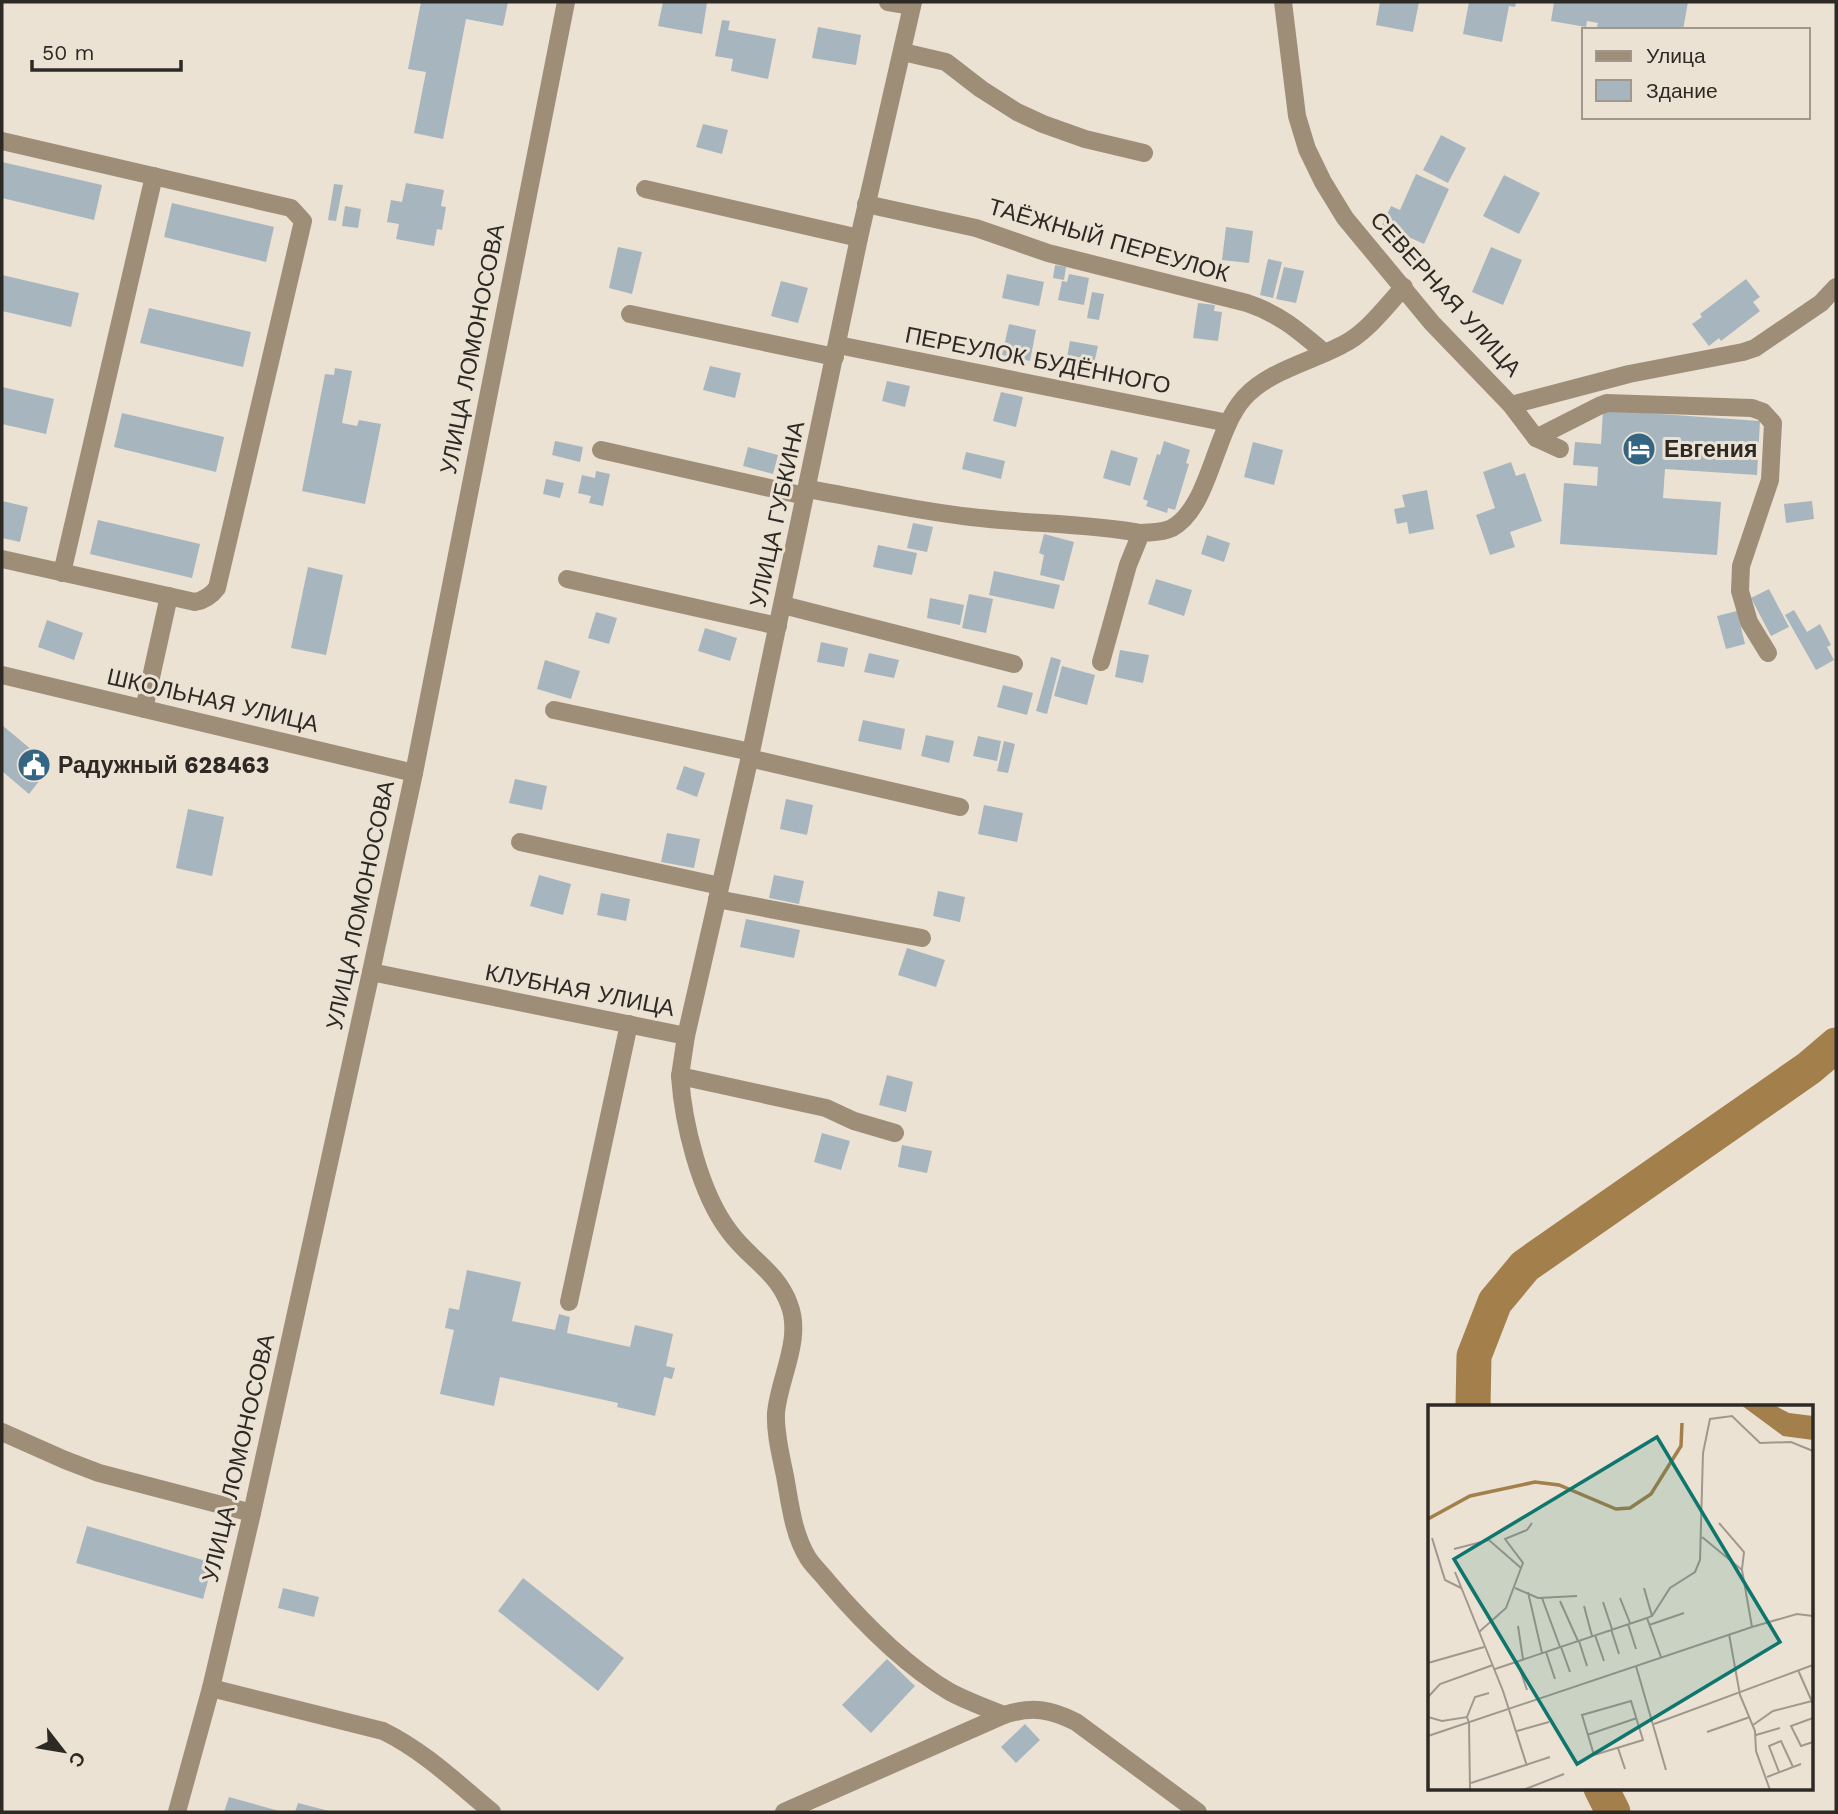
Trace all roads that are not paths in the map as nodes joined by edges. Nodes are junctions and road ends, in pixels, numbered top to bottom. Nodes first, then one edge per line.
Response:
1 (566, 2) edge
2 (888, 2) edge
3 (1283, 2) edge
4 (913, 4) edge
5 (903, 52) junction
6 (2, 141) edge
7 (1144, 153) dead end
8 (154, 176) junction
9 (645, 188) dead end
10 (866, 204) junction
11 (859, 238) junction
12 (1404, 287) junction
13 (1836, 287) edge
14 (630, 314) dead end
15 (836, 351) junction
16 (1325, 354) junction
17 (1511, 405) junction
18 (1228, 423) junction
19 (1536, 438) junction
20 (1560, 449) dead end
21 (601, 450) dead end
22 (806, 493) junction
23 (1141, 533) junction
24 (2, 559) edge
25 (62, 573) junction
26 (567, 579) dead end
27 (169, 596) junction
28 (783, 605) junction
29 (778, 626) junction
30 (1768, 653) dead end
31 (1101, 662) dead end
32 (1014, 664) dead end
33 (2, 675) edge
34 (144, 709) junction
35 (554, 710) dead end
36 (750, 755) junction
37 (414, 773) junction
38 (960, 807) dead end
39 (520, 842) dead end
40 (719, 892) junction
41 (922, 938) dead end
42 (371, 972) junction
43 (629, 1024) junction
44 (686, 1036) junction
45 (680, 1076) junction
46 (895, 1133) dead end
47 (569, 1302) dead end
48 (2, 1432) edge
49 (251, 1513) junction
50 (211, 1688) junction
51 (1004, 1715) junction
52 (177, 1812) edge
53 (492, 1812) edge
54 (784, 1812) edge
55 (1198, 1812) edge

1 - 37 street, УЛИЦА ЛОМОНОСОВА
2 - 4 street
3 - 12 street, СЕВЕРНАЯ УЛИЦА
4 - 5 street, УЛИЦА ГУБКИНА
5 - 7 street
5 - 10 street, УЛИЦА ГУБКИНА
6 - 8 street
8 - 25 street
8 - 27 street
9 - 11 street
10 - 11 street, УЛИЦА ГУБКИНА
10 - 16 street, ТАЁЖНЫЙ ПЕРЕУЛОК
11 - 15 street, УЛИЦА ГУБКИНА
12 - 16 street
12 - 17 street, СЕВЕРНАЯ УЛИЦА
13 - 17 street, СЕВЕРНАЯ УЛИЦА
14 - 15 street, ПЕРЕУЛОК БУДЁННОГО
15 - 18 street, ПЕРЕУЛОК БУДЁННОГО
15 - 22 street, УЛИЦА ГУБКИНА
16 - 18 street
17 - 19 street
18 - 23 street
19 - 20 street
19 - 30 street
21 - 22 street
22 - 23 street
22 - 28 street, УЛИЦА ГУБКИНА
23 - 31 street
24 - 25 street
25 - 27 street
26 - 29 street
27 - 34 street
28 - 29 street, УЛИЦА ГУБКИНА
28 - 32 street
29 - 36 street, УЛИЦА ГУБКИНА
33 - 34 street, ШКОЛЬНАЯ УЛИЦА
34 - 37 street, ШКОЛЬНАЯ УЛИЦА
35 - 36 street
36 - 38 street
36 - 40 street, УЛИЦА ГУБКИНА
37 - 42 street, УЛИЦА ЛОМОНОСОВА
39 - 40 street
40 - 41 street
40 - 44 street, УЛИЦА ГУБКИНА
42 - 43 street, КЛУБНАЯ УЛИЦА
42 - 49 street, УЛИЦА ЛОМОНОСОВА
43 - 44 street, КЛУБНАЯ УЛИЦА
43 - 47 street
44 - 45 street, КЛУБНАЯ УЛИЦА
45 - 46 street
45 - 51 street, КЛУБНАЯ УЛИЦА
48 - 49 street
49 - 50 street, УЛИЦА ЛОМОНОСОВА
50 - 52 street, УЛИЦА ЛОМОНОСОВА
50 - 53 street
51 - 54 street
51 - 55 street

